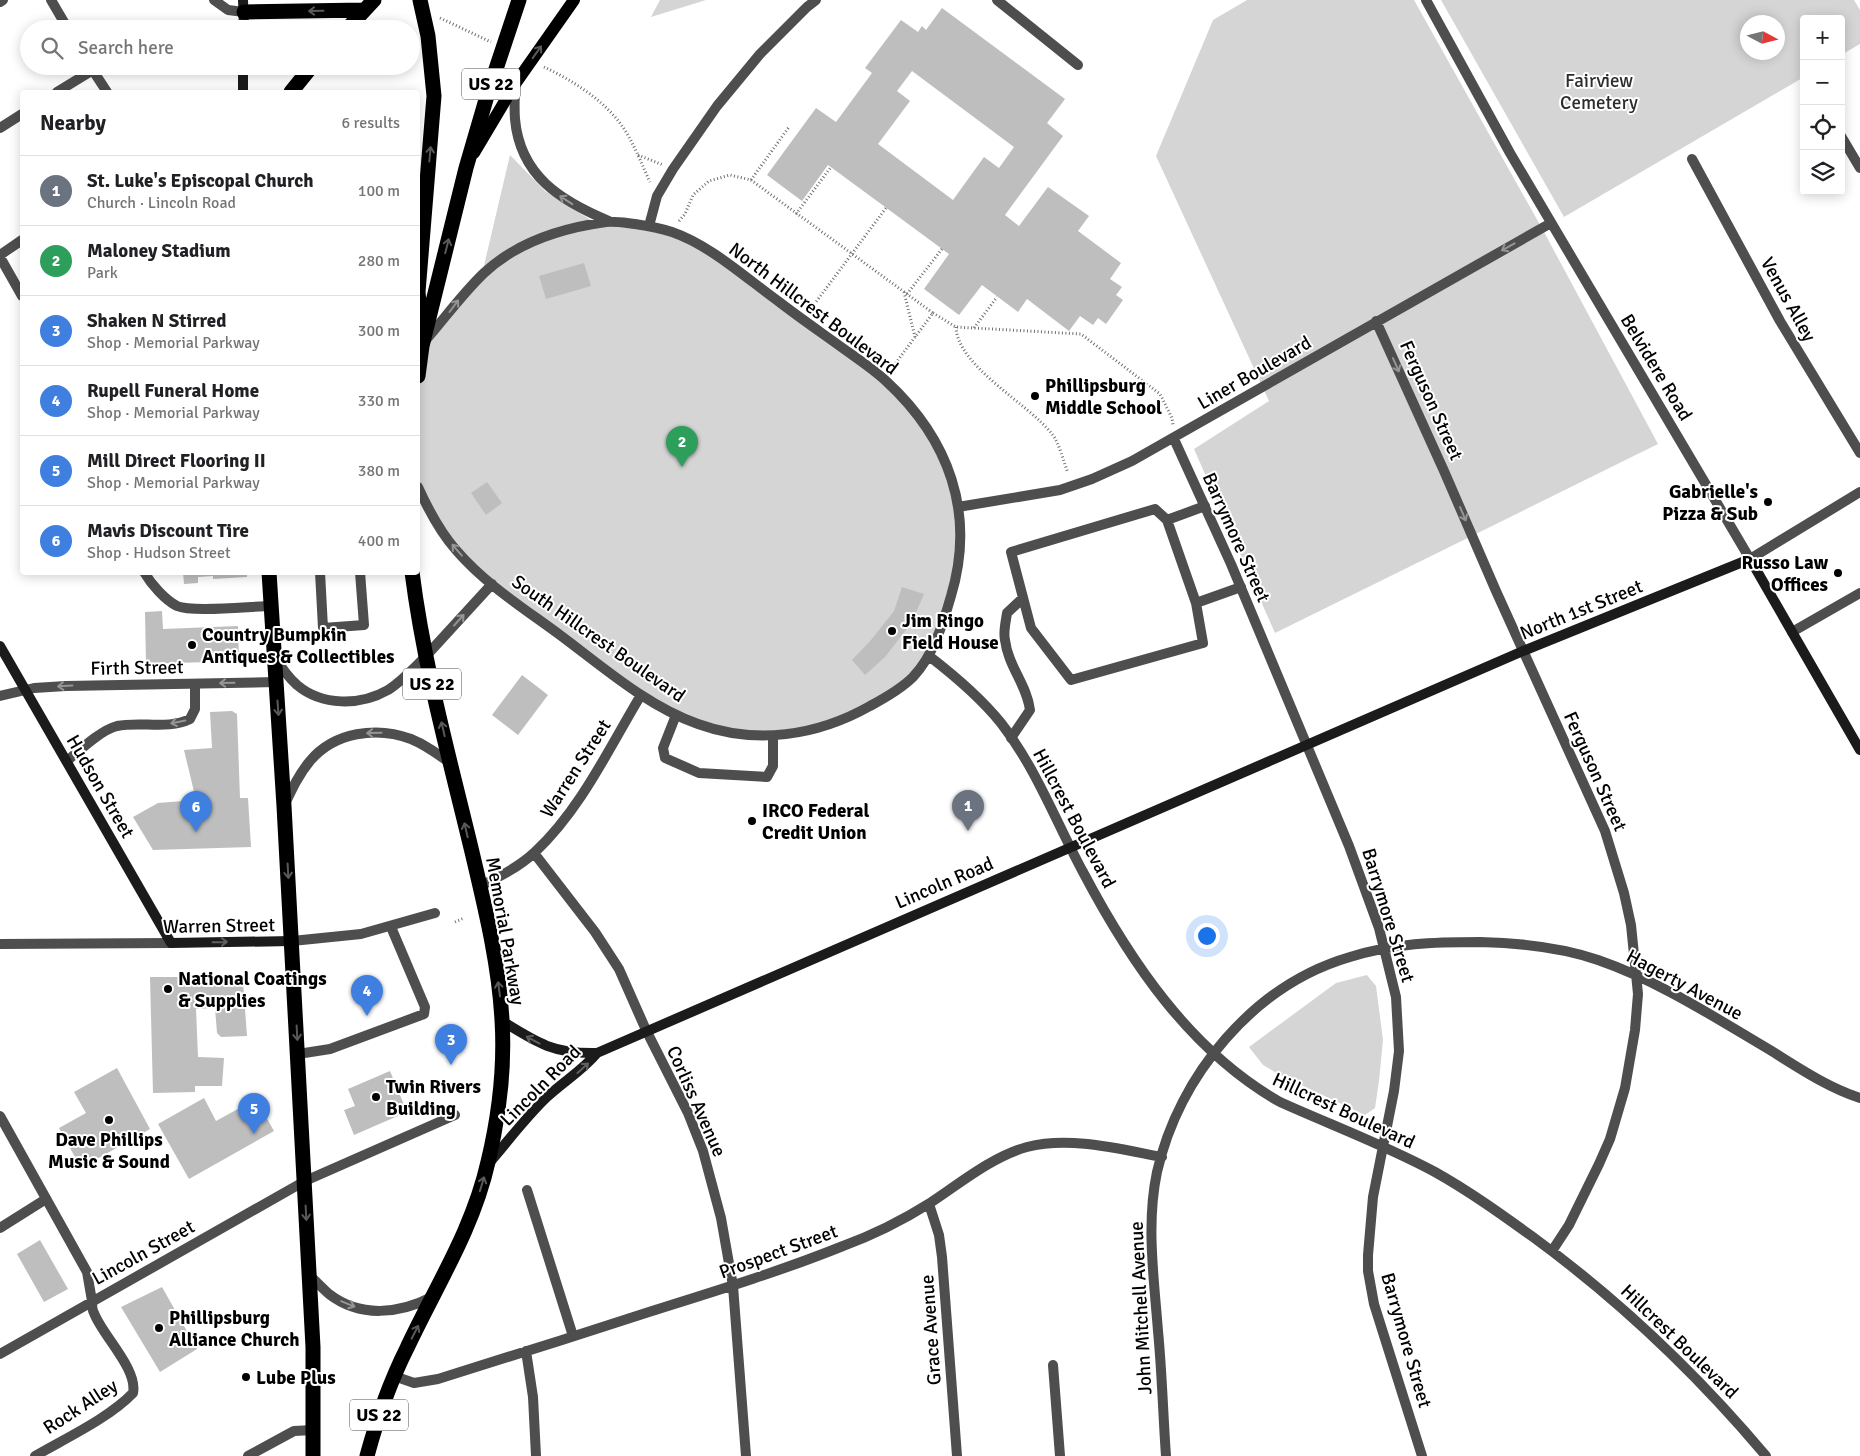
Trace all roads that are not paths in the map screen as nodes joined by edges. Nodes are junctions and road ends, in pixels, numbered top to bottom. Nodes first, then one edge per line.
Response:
1 (51, 0) edge
2 (214, 0) edge
3 (420, 0) edge
4 (519, 0) edge
5 (574, 0) edge
6 (816, 0) edge
7 (997, 0) edge
8 (1426, 0) edge
9 (369, 4) edge
10 (243, 6) edge
11 (63, 20) edge
12 (244, 20) edge
13 (355, 20) edge
14 (1078, 65) dead end
15 (81, 75) edge
16 (96, 75) edge
17 (243, 75) edge
18 (305, 75) edge
19 (515, 84) junction
20 (60, 90) edge
21 (106, 90) edge
22 (243, 90) edge
23 (293, 90) edge
24 (20, 115) edge
25 (0, 128) edge
26 (1845, 143) edge
27 (1692, 159) dead end
28 (466, 168) junction
29 (1860, 168) edge
30 (610, 222) junction
31 (1551, 223) junction
32 (649, 226) junction
33 (20, 241) edge
34 (0, 256) edge
35 (420, 268) edge
36 (20, 292) edge
37 (420, 313) edge
38 (1376, 321) junction
39 (423, 344) junction
40 (420, 363) edge
41 (1174, 438) junction
42 (1860, 454) edge
43 (420, 491) edge
44 (1860, 492) edge
45 (1205, 506) junction
46 (958, 507) junction
47 (1168, 520) junction
48 (1750, 559) junction
49 (147, 575) edge
50 (269, 575) edge
51 (320, 575) edge
52 (360, 575) edge
53 (412, 575) edge
54 (492, 584) junction
55 (1241, 587) junction
56 (1860, 593) edge
57 (1023, 598) junction
58 (1196, 604) junction
59 (272, 606) junction
60 (1792, 632) junction
61 (0, 646) edge
62 (1523, 651) junction
63 (274, 656) junction
64 (426, 656) junction
65 (929, 656) junction
66 (276, 682) junction
67 (195, 684) junction
68 (26, 690) junction
69 (641, 695) junction
70 (0, 696) edge
71 (676, 715) junction
72 (773, 736) junction
73 (1012, 738) junction
74 (1307, 745) junction
75 (1860, 750) edge
76 (67, 761) junction
77 (450, 763) junction
78 (284, 806) junction
79 (1070, 846) junction
80 (534, 853) junction
81 (480, 886) junction
82 (435, 913) dead end
83 (391, 926) junction
84 (292, 941) junction
85 (172, 943) junction
86 (0, 944) edge
87 (1384, 949) junction
88 (1637, 975) junction
89 (502, 1021) junction
90 (646, 1030) junction
91 (597, 1053) junction
92 (1214, 1053) junction
93 (298, 1054) junction
94 (1860, 1098) edge
95 (455, 1115) dead end
96 (0, 1116) edge
97 (1383, 1148) junction
98 (1162, 1157) junction
99 (488, 1165) junction
100 (304, 1181) junction
101 (527, 1190) dead end
102 (46, 1199) junction
103 (929, 1204) junction
104 (0, 1228) edge
105 (1552, 1251) junction
106 (309, 1275) junction
107 (733, 1286) junction
108 (434, 1296) junction
109 (92, 1301) junction
110 (574, 1336) junction
111 (526, 1351) junction
112 (0, 1354) edge
113 (1054, 1365) dead end
114 (394, 1376) junction
115 (314, 1430) junction
116 (35, 1456) edge
117 (248, 1456) edge
118 (313, 1456) edge
119 (367, 1456) edge
120 (536, 1456) edge
121 (746, 1456) edge
122 (956, 1456) edge
123 (1060, 1456) edge
124 (1166, 1456) edge
125 (1422, 1456) edge
126 (1766, 1456) edge

1 - 11 street
2 - 10 street
35 -> 3 highway
4 - 28 highway, US 22
19 -> 5 main road
6 - 32 street
7 - 14 street
8 - 31 street, Belvidere Road
9 -> 10 highway
9 - 13 highway
10 - 12 main road
15 - 20 street
16 - 21 street
17 - 22 main road
18 - 23 highway
19 - 28 main road
30 -> 19 street, North Hillcrest Boulevard
24 - 25 street
26 - 29 street
27 - 42 street, Venus Alley
39 -> 28 highway, US 22
30 - 32 street, North Hillcrest Boulevard
39 -> 30 street, North Hillcrest Boulevard
31 -> 38 street, Liner Boulevard
31 - 48 street, Belvidere Road
32 - 46 street, North Hillcrest Boulevard
33 - 34 street
34 - 36 street
39 -> 37 highway
38 - 41 street, Liner Boulevard
38 -> 62 street, Ferguson Street
39 - 40 highway, US 22
41 - 45 street, Barrymore Street
41 - 46 street, Liner Boulevard
54 -> 43 street, South Hillcrest Boulevard
44 - 48 street, North 1st Street
45 - 47 street
45 - 55 street, Barrymore Street
46 - 65 street, North Hillcrest Boulevard
47 - 57 street
47 - 58 street
48 - 60 main road, Belvidere Road
48 - 62 main road, North 1st Street
49 - 59 street
50 - 59 highway
51 - 52 street
53 - 64 highway, Memorial Parkway / US 22
64 -> 54 street, South Hillcrest Boulevard
54 - 69 street, South Hillcrest Boulevard
55 - 58 street
55 - 74 street, Barrymore Street
56 - 60 street
57 - 58 street
57 - 73 street
59 - 63 highway
60 - 75 main road, Belvidere Road
61 - 68 main road, Hudson Street
62 - 74 main road, North 1st Street
62 - 88 street, Ferguson Street
63 - 64 street, South Hillcrest Boulevard
63 - 66 highway
77 -> 64 highway, Memorial Parkway / US 22
65 - 72 street, South Hillcrest Boulevard
65 - 73 street, Hillcrest Boulevard
66 -> 67 street, Firth Street
66 -> 78 highway
67 -> 68 street, Firth Street
67 -> 76 street
68 - 70 street, Firth Street
68 - 76 main road, Hudson Street
69 - 71 street, South Hillcrest Boulevard
69 - 80 street, Warren Street
71 - 72 street, South Hillcrest Boulevard
71 - 72 street
73 - 79 street, Hillcrest Boulevard
74 - 79 main road, Lincoln Road
74 - 87 street, Barrymore Street
76 - 85 main road, Hudson Street
77 -> 78 street
81 -> 77 highway, Memorial Parkway / US 22
78 -> 84 highway
79 - 90 main road, Lincoln Road
79 - 92 street, Hillcrest Boulevard
80 - 81 street, Warren Street
80 - 90 street, Corliss Avenue
89 -> 81 highway, Memorial Parkway / US 22
82 - 83 street, Warren Street
83 - 84 street, Warren Street
83 - 93 street
85 -> 84 main road, Warren Street
84 -> 93 highway
85 - 86 street, Warren Street
87 - 88 street, Hagerty Avenue
87 - 92 street, Hagerty Avenue
87 - 97 street, Barrymore Street
88 - 94 street, Hagerty Avenue
88 - 105 street, Ferguson Street
91 -> 89 main road, Lincoln Road
89 - 99 highway, Memorial Parkway / US 22
90 - 91 main road, Lincoln Road
90 - 107 street, Corliss Avenue
99 -> 91 main road, Lincoln Road
92 - 97 street, Hillcrest Boulevard
92 - 98 street, John Mitchell Avenue
93 - 100 highway
95 - 100 street, Lincoln Street
96 - 102 street, Rock Alley
97 - 105 street, Hillcrest Boulevard
97 - 125 street, Barrymore Street
98 - 103 street, Prospect Street
98 - 124 street, John Mitchell Avenue
108 -> 99 highway, Memorial Parkway / US 22
100 -> 106 highway
100 - 109 street, Lincoln Street
101 - 110 street
102 - 104 street
102 - 109 street, Rock Alley
103 - 107 street, Prospect Street
103 - 122 street, Grace Avenue
105 - 126 street, Hillcrest Boulevard
106 -> 108 street
106 - 115 highway
107 - 110 street, Prospect Street
107 - 121 street, Corliss Avenue
114 -> 108 highway, Memorial Parkway / US 22
109 - 112 street, Lincoln Street
109 - 116 street, Rock Alley
110 - 111 street, Prospect Street
111 - 114 street, Prospect Street
111 - 120 street
113 - 123 street
114 - 119 highway, Memorial Parkway / US 22
115 - 117 street
115 - 118 highway

